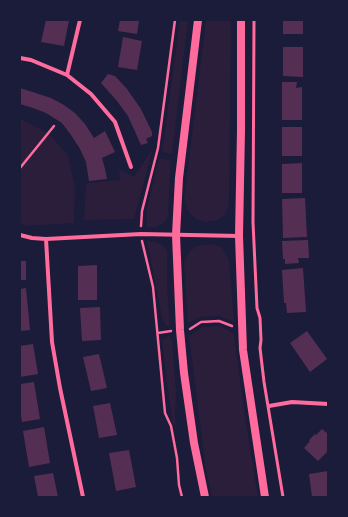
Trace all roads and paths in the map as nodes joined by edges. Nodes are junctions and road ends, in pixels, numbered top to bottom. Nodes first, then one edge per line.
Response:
1 (80, 20) edge
2 (175, 20) edge
3 (198, 20) edge
4 (241, 20) edge
5 (254, 20) edge
6 (20, 58) edge
7 (67, 75) junction
8 (54, 126) dead end
9 (131, 167) dead end
10 (20, 168) edge
11 (141, 234) junction
12 (20, 235) edge
13 (176, 235) junction
14 (239, 236) junction
15 (46, 239) junction
16 (242, 325) junction
17 (180, 330) junction
18 (158, 333) junction
19 (328, 404) edge
20 (269, 406) junction
21 (83, 497) edge
22 (182, 497) edge
23 (206, 497) edge
24 (265, 497) edge
25 (283, 497) edge

1 - 7 street
2 - 11 path
3 - 13 main road
4 - 14 main road
5 - 20 lane
6 - 7 street
7 - 9 street
8 - 10 path
11 - 13 street
11 - 15 street
11 - 18 path
12 - 15 street
13 - 14 street
13 - 17 main road
14 - 16 main road
15 - 21 street
16 - 17 path
16 - 24 main road
17 - 18 path
17 - 23 main road
18 - 22 path
19 - 20 street
20 - 25 lane

